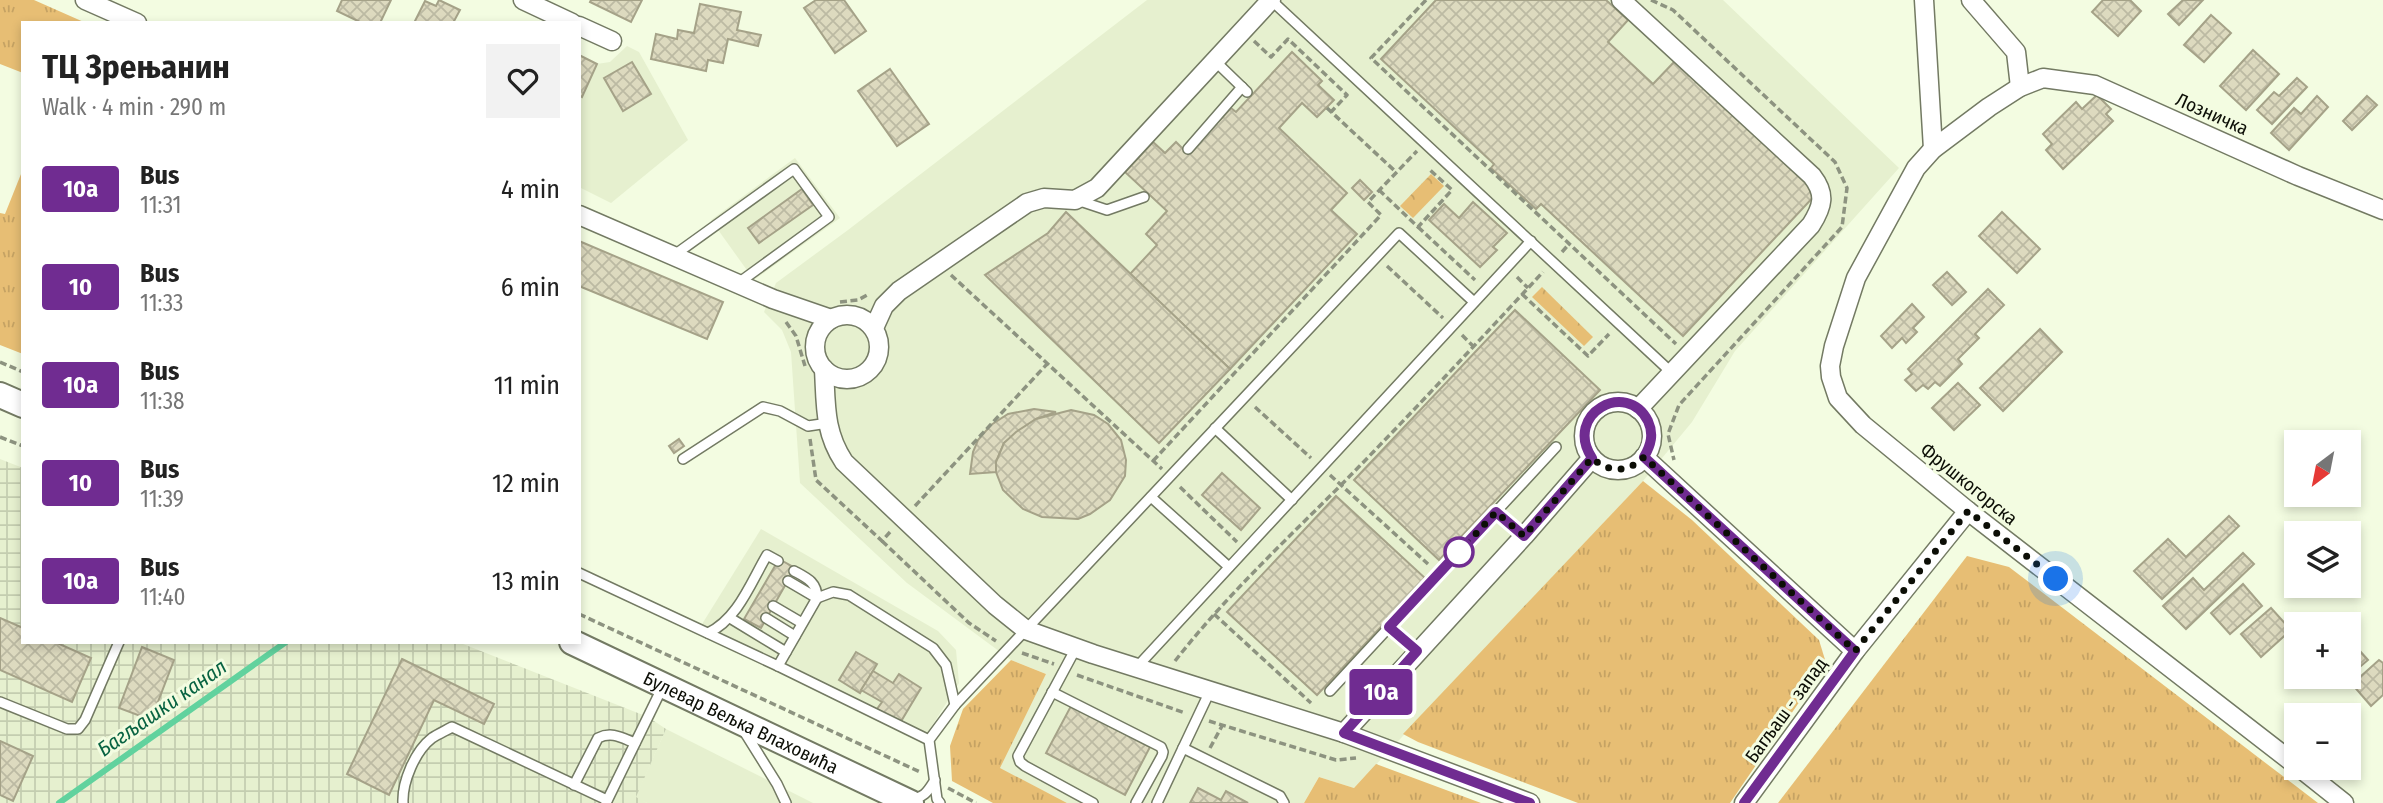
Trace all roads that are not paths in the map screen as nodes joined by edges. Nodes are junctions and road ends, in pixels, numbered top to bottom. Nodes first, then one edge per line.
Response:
1 (85, 0) edge
2 (523, 0) edge
3 (1271, 0) edge
4 (1621, 0) edge
5 (1924, 0) edge
6 (1971, 0) edge
7 (132, 21) edge
8 (568, 21) edge
9 (581, 27) edge
10 (612, 41) dead end
11 (1215, 61) junction
12 (2020, 87) junction
13 (1188, 149) dead end
14 (1933, 149) junction
15 (1144, 197) dead end
16 (1075, 200) junction
17 (2383, 210) edge
18 (581, 216) edge
19 (1531, 242) junction
20 (673, 256) junction
21 (737, 284) junction
22 (899, 291) junction
23 (780, 302) junction
24 (1474, 302) junction
25 (851, 315) junction
26 (831, 319) junction
27 (874, 328) junction
28 (816, 338) junction
29 (824, 369) junction
30 (1672, 373) junction
31 (843, 379) junction
32 (0, 395) edge
33 (21, 404) edge
34 (1638, 409) junction
35 (827, 418) junction
36 (1215, 428) junction
37 (1556, 447) dead end
38 (1644, 457) junction
39 (1592, 458) junction
40 (683, 459) dead end
41 (1152, 496) junction
42 (1292, 500) junction
43 (1968, 511) junction
44 (1496, 512) junction
45 (1524, 536) junction
46 (778, 561) dead end
47 (761, 565) junction
48 (1229, 567) junction
49 (794, 571) dead end
50 (771, 572) dead end
51 (581, 574) edge
52 (788, 581) dead end
53 (747, 590) junction
54 (757, 596) dead end
55 (817, 598) junction
56 (740, 602) junction
57 (773, 606) dead end
58 (750, 608) dead end
59 (730, 618) junction
60 (766, 618) dead end
61 (802, 623) junction
62 (1389, 627) junction
63 (1026, 630) junction
64 (708, 633) junction
65 (795, 636) junction
66 (118, 644) edge
67 (576, 644) edge
68 (1076, 648) junction
69 (1417, 651) junction
70 (1855, 651) junction
71 (786, 652) junction
72 (778, 666) junction
73 (1136, 668) junction
74 (663, 684) junction
75 (1210, 691) junction
76 (1330, 691) road end
77 (1052, 692) junction
78 (0, 702) edge
79 (955, 705) junction
80 (732, 717) junction
81 (1344, 733) junction
82 (929, 740) junction
83 (635, 743) junction
84 (1183, 748) junction
85 (2284, 756) edge
86 (935, 780) junction
87 (2315, 780) edge
88 (574, 785) junction
89 (590, 792) junction
90 (905, 800) edge
91 (606, 802) edge
92 (403, 803) edge
93 (584, 803) edge
94 (786, 803) edge
95 (940, 803) edge
96 (1093, 803) edge
97 (1136, 803) edge
98 (1157, 803) edge
99 (1284, 803) edge
100 (1530, 803) edge
101 (1744, 803) edge
102 (2344, 803) edge

1 - 7 street
2 - 8 street
3 - 11 street
3 - 19 lane
4 - 30 street
5 - 14 street
6 - 12 street
9 - 10 street
11 - 13 lane
11 - 16 street
12 - 14 street, Фрушкогорска
12 - 17 street, Лозничка
14 - 43 street, Фрушкогорска
15 - 16 lane
16 - 22 street
18 - 20 street
19 - 24 lane
19 - 30 lane
20 - 21 street
20 - 21 lane
21 - 23 street
22 - 25 street
22 - 27 street
23 - 26 street
23 - 28 street
24 - 36 lane
24 - 42 lane
25 - 26 street
25 - 27 street
26 - 28 street
27 - 31 street
28 - 29 street
29 - 31 street
29 - 35 street
30 - 34 street
31 - 35 street
32 - 33 main road
34 - 38 street
34 - 39 street
35 - 40 lane
35 - 63 street
36 - 41 lane
36 - 42 lane
37 - 44 lane
38 - 39 street
38 - 70 street
39 - 45 street
41 - 48 lane
41 - 63 lane
42 - 48 lane
43 - 70 street, Багљаш - запад
43 - 85 street, Фрушкогорска
44 - 45 lane
44 - 62 lane
45 - 69 street
46 - 47 lane
47 - 50 lane
47 - 53 lane
48 - 73 lane
49 - 55 lane
51 - 64 lane
52 - 55 lane
53 - 54 lane
53 - 56 lane
55 - 61 lane
55 - 79 lane
56 - 58 lane
56 - 59 lane
57 - 61 lane
59 - 64 lane
59 - 71 lane
60 - 65 lane
61 - 65 lane
62 - 69 lane
62 - 76 lane
63 - 68 street
63 - 79 lane
64 - 72 lane
65 - 71 lane
66 - 78 lane
67 - 74 main road, Булевар Вељка Влаховића
68 - 73 street
68 - 77 lane
69 - 81 street
70 - 101 street, Багљаш - запад
71 - 72 lane
72 - 82 lane
73 - 75 street
74 - 80 main road, Булевар Вељка Влаховића
74 - 83 lane
75 - 81 street
75 - 84 lane
77 - 96 lane
77 - 97 lane
79 - 82 lane
80 - 90 main road, Булевар Вељка Влаховића
80 - 94 lane
81 - 100 street
82 - 86 lane
83 - 88 lane
83 - 91 lane
84 - 98 lane
84 - 99 lane
86 - 90 lane
86 - 95 lane
87 - 102 street, Фрушкогорска
88 - 89 lane
88 - 92 lane
89 - 91 lane
89 - 93 lane

